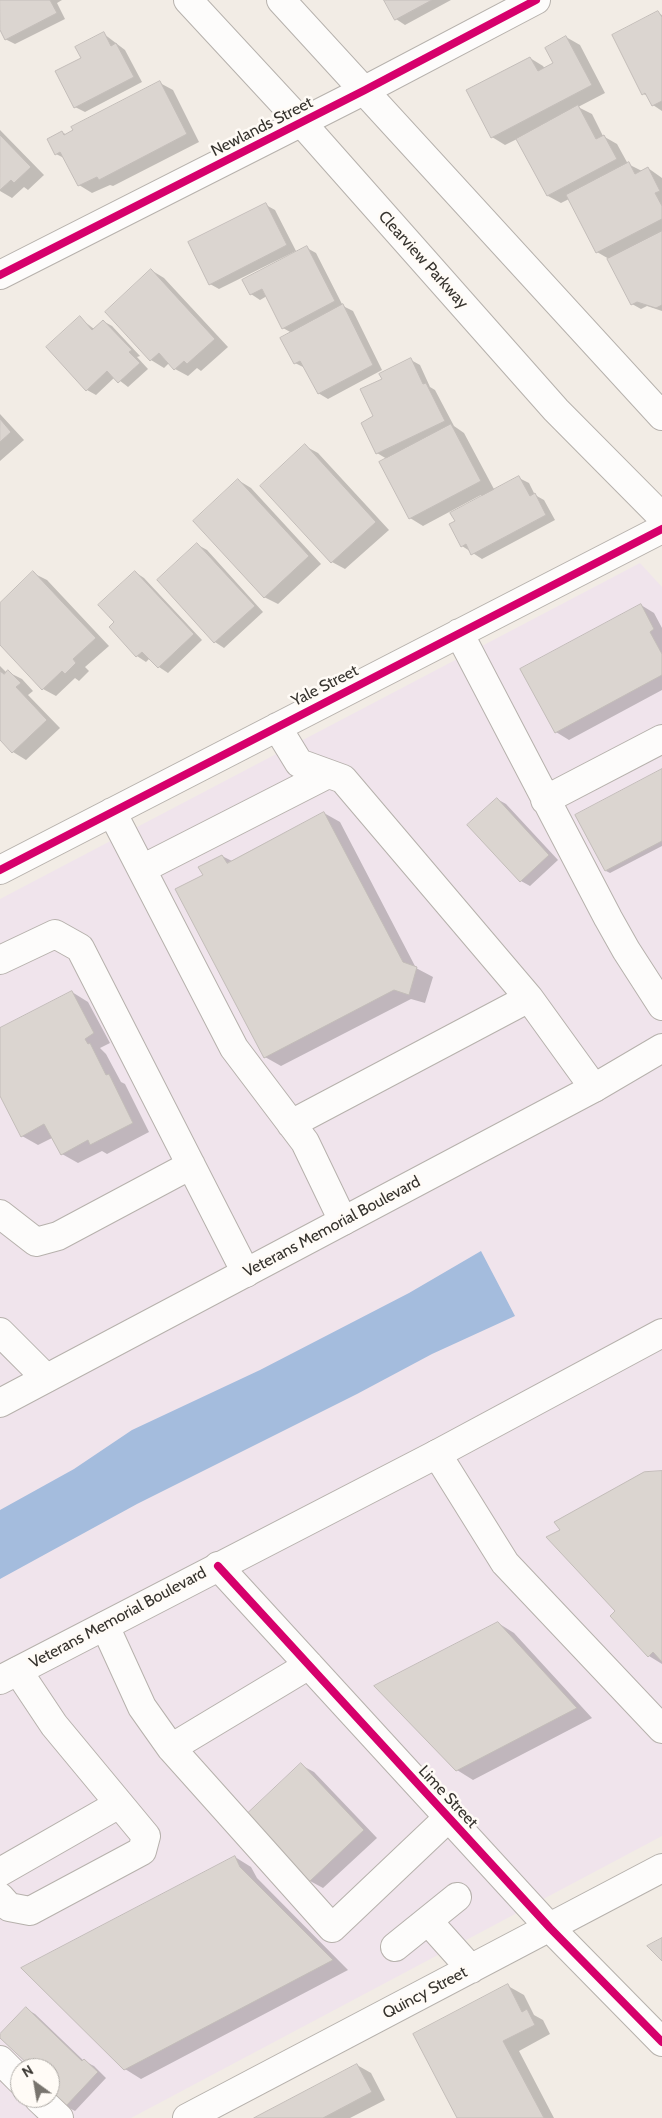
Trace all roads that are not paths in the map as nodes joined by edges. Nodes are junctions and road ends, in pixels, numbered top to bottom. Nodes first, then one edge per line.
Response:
1 (188, 0) edge
2 (281, 0) edge
3 (536, 0) edge
4 (365, 90) junction
5 (300, 122) junction
6 (0, 275) edge
7 (662, 416) edge
8 (662, 517) edge
9 (662, 529) edge
10 (459, 633) junction
11 (276, 727) junction
12 (662, 739) edge
13 (328, 774) junction
14 (545, 800) junction
15 (112, 812) junction
16 (142, 869) junction
17 (0, 870) edge
18 (0, 960) edge
19 (529, 998) junction
20 (662, 1006) edge
21 (656, 1055) edge
22 (594, 1088) junction
23 (292, 1124) junction
24 (191, 1165) junction
25 (0, 1214) edge
26 (343, 1221) junction
27 (246, 1273) junction
28 (0, 1332) edge
29 (662, 1333) edge
30 (46, 1378) junction
31 (0, 1403) edge
32 (437, 1454) junction
33 (218, 1566) junction
34 (104, 1626) junction
35 (308, 1665) junction
36 (9, 1675) edge
37 (662, 1729) edge
38 (171, 1748) junction
39 (119, 1804) junction
40 (449, 1817) junction
41 (662, 1868) edge
42 (0, 1872) edge
43 (0, 1897) edge
44 (457, 1897) dead end
45 (428, 1921) junction
46 (550, 1928) junction
47 (395, 1948) dead end
48 (471, 1969) junction
49 (662, 2042) edge
50 (0, 2060) edge
51 (10, 2070) edge
52 (48, 2108) edge
53 (59, 2118) edge
54 (187, 2118) edge

1 - 5 main road, Clearview Parkway
2 - 4 main road
3 - 4 main road, Newlands Street
4 - 5 main road, Newlands Street
4 - 7 main road
5 - 6 main road, Newlands Street
5 - 8 main road, Clearview Parkway
9 - 10 main road, Yale Street
10 - 11 main road, Yale Street
10 - 14 main road
11 - 13 main road
11 - 15 main road, Yale Street
12 - 14 main road
13 - 16 main road
13 - 19 main road
14 - 20 main road
15 - 16 main road
15 - 17 main road, Yale Street
16 - 23 main road
18 - 24 main road
19 - 22 main road
19 - 23 main road
21 - 22 main road, Veterans Memorial Boulevard
22 - 26 main road, Veterans Memorial Boulevard
23 - 26 main road
24 - 25 main road
24 - 27 main road
26 - 27 main road, Veterans Memorial Boulevard
27 - 30 main road, Veterans Memorial Boulevard
28 - 30 main road
29 - 32 main road, Veterans Memorial Boulevard
30 - 31 main road, Veterans Memorial Boulevard
32 - 33 main road, Veterans Memorial Boulevard
32 - 37 main road
33 - 34 main road, Veterans Memorial Boulevard
33 - 35 main road, Lime Street
34 - 36 main road, Veterans Memorial Boulevard
34 - 38 main road
35 - 38 main road
35 - 40 main road, Lime Street
36 - 39 main road
38 - 40 main road
39 - 42 main road
39 - 43 main road
40 - 46 main road, Lime Street
41 - 46 main road, Quincy Street
44 - 45 main road
45 - 47 main road
45 - 48 main road
46 - 48 main road, Quincy Street
46 - 49 main road, Lime Street
48 - 54 main road, Quincy Street
50 - 51 main road
52 - 53 main road

